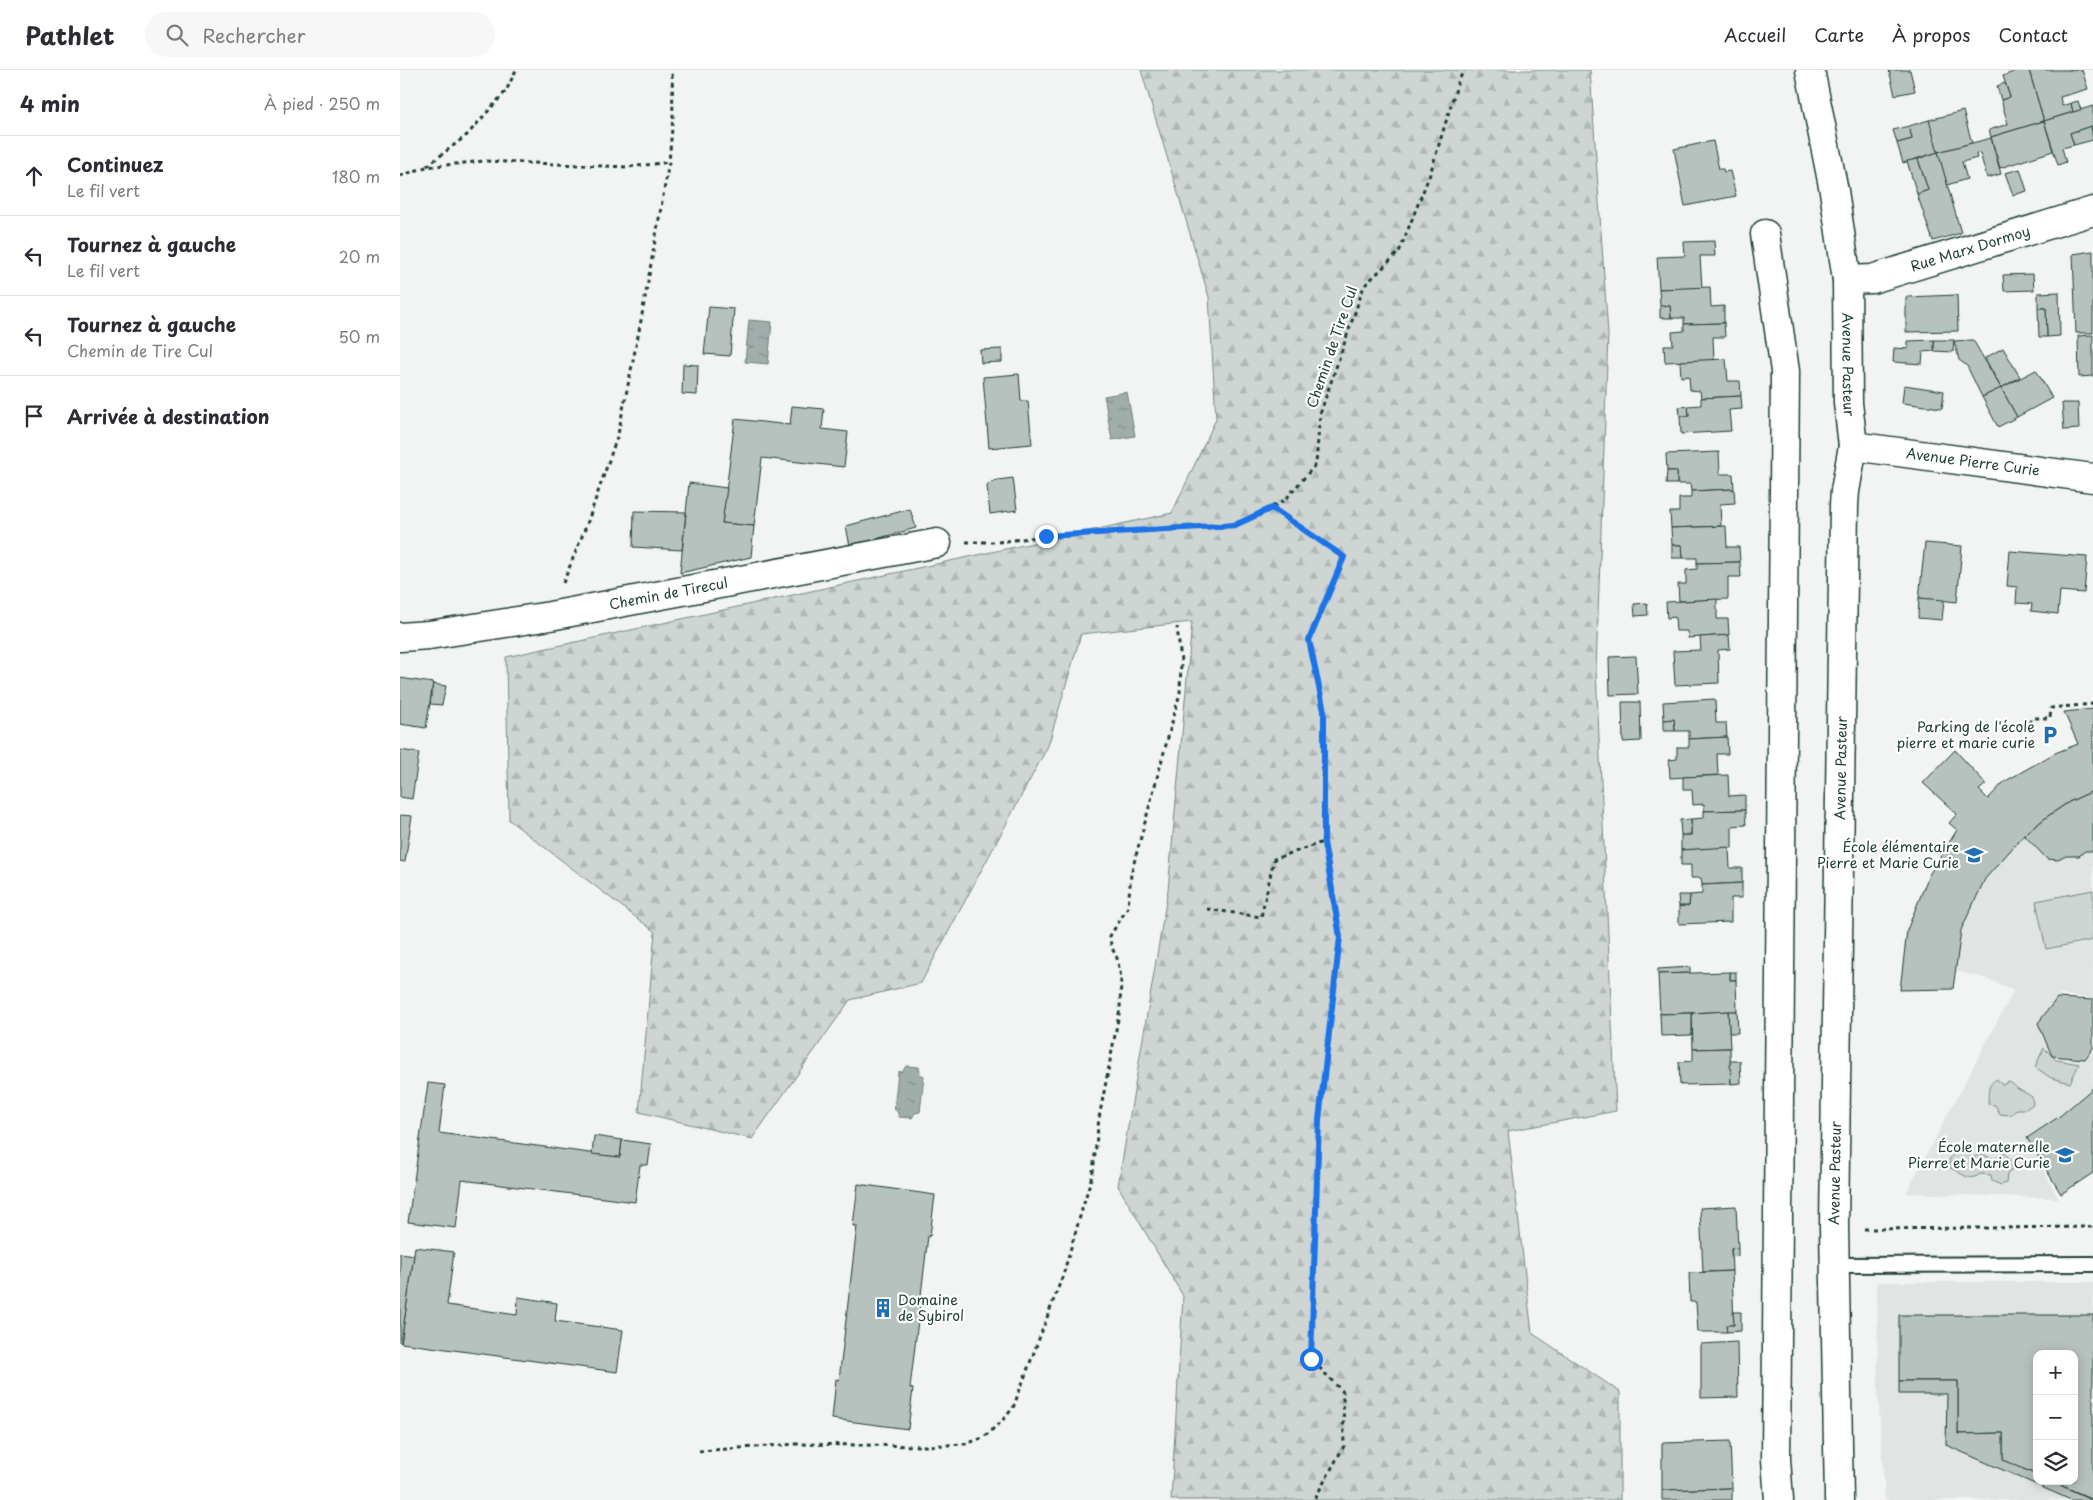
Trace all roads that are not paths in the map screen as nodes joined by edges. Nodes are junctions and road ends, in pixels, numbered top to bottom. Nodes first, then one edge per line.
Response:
1 (1810, 70) edge
2 (2093, 211) edge
3 (1765, 234) dead end
4 (1846, 280) junction
5 (1853, 446) junction
6 (2093, 478) edge
7 (937, 543) road end
8 (400, 637) edge
9 (2093, 1264) edge
10 (1834, 1266) junction
11 (1779, 1500) edge
12 (1839, 1500) edge

1 - 4 street, Avenue Pasteur
2 - 4 street, Rue Marx Dormoy
3 - 11 street
4 - 5 street, Avenue Pasteur
5 - 6 street, Avenue Pierre Curie
5 - 10 street, Avenue Pasteur
7 - 8 street, Chemin de Tirecul
9 - 10 lane
10 - 12 street, Avenue Pasteur

